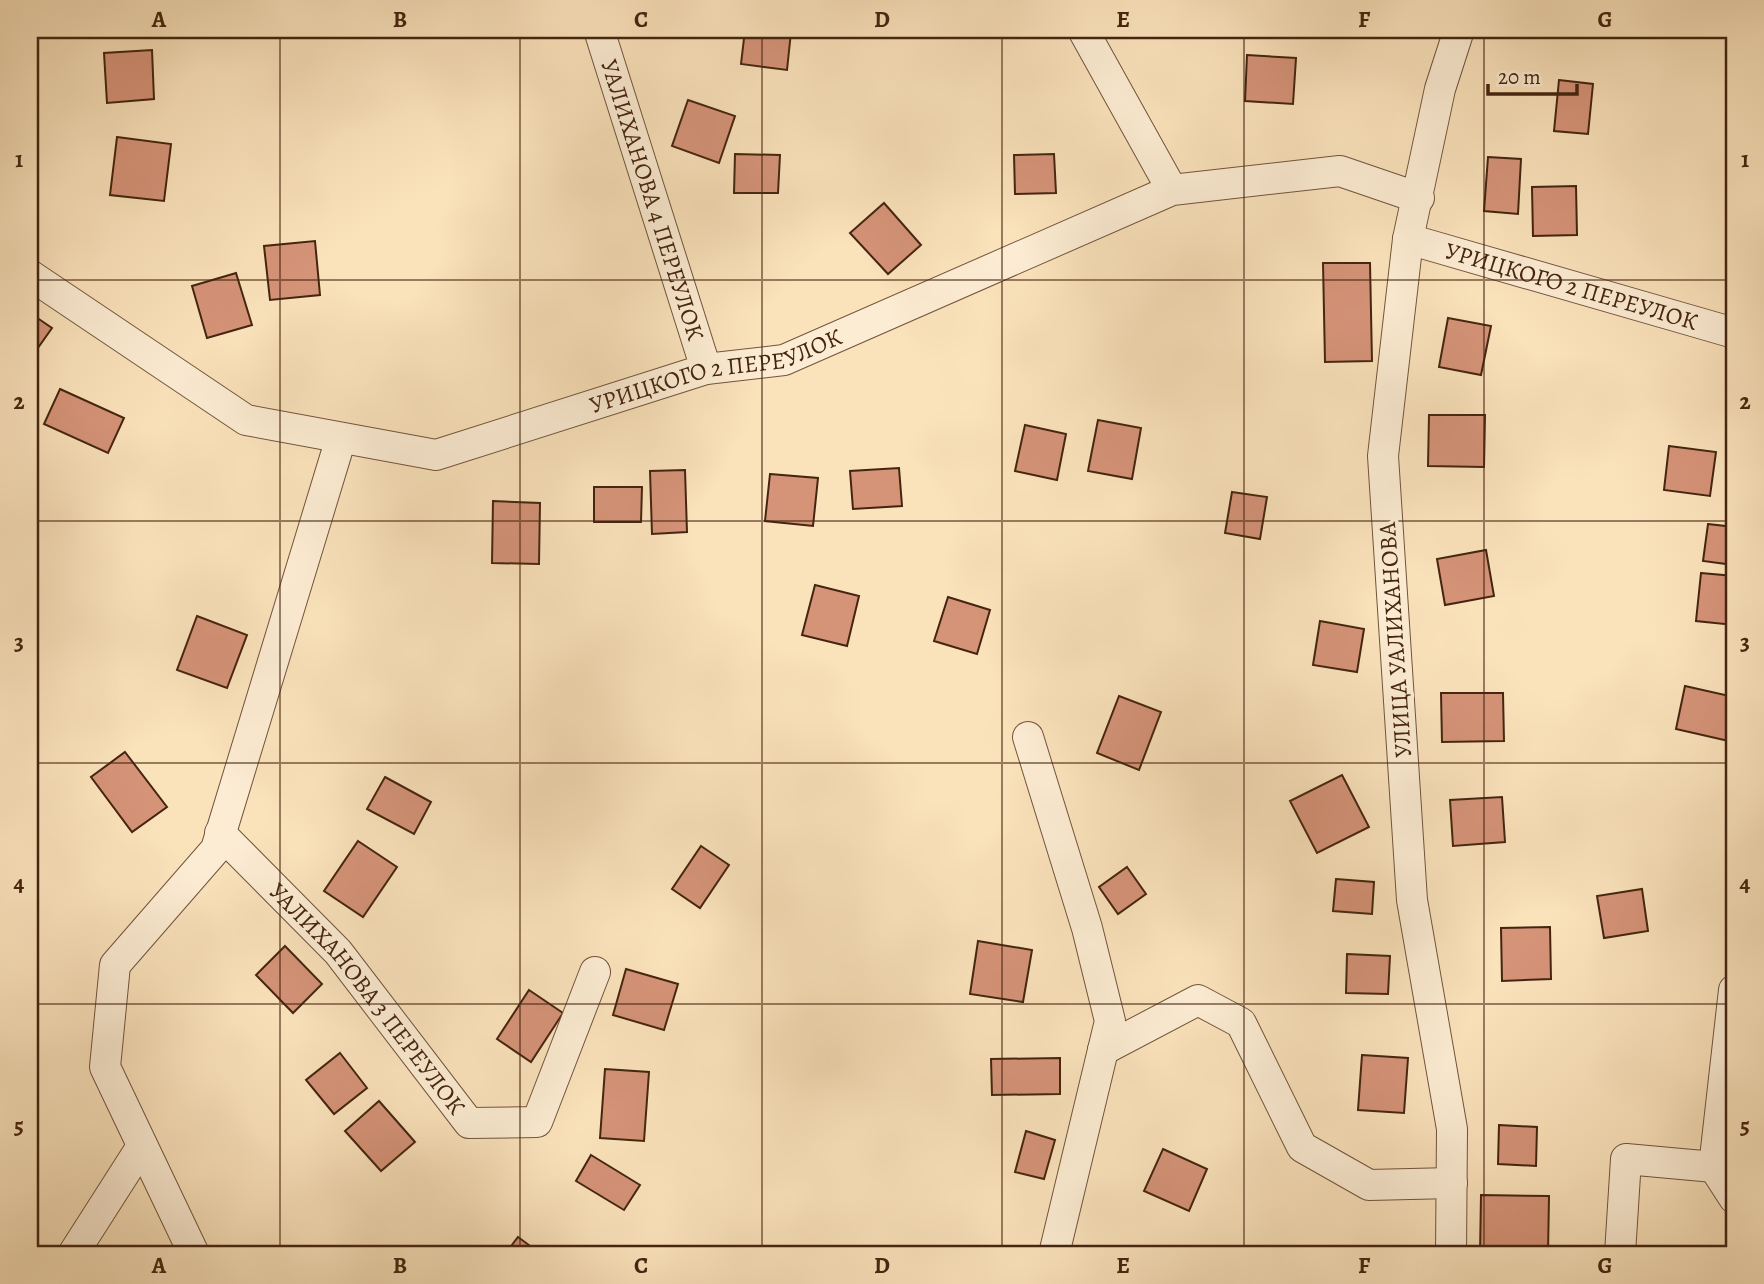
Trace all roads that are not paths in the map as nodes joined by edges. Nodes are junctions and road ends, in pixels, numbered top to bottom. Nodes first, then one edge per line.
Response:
1 (599, 30) edge
2 (1083, 30) edge
3 (1459, 30) edge
4 (1172, 190) junction
5 (1419, 198) junction
6 (1408, 239) junction
7 (30, 275) edge
8 (1734, 333) edge
9 (706, 369) junction
10 (341, 438) junction
11 (1028, 737) dead end
12 (220, 833) junction
13 (595, 972) dead end
14 (1734, 990) edge
15 (1103, 1050) junction
16 (142, 1146) junction
17 (1714, 1167) junction
18 (1452, 1183) junction
19 (1734, 1198) edge
20 (73, 1254) edge
21 (194, 1254) edge
22 (1054, 1254) edge
23 (1451, 1254) edge
24 (1620, 1254) edge

1 - 9 street, УАЛИХАНОВА 4 ПЕРЕУЛОК
2 - 4 street
3 - 5 street, УЛИЦА УАЛИХАНОВА
4 - 5 street, УРИЦКОГО 2 ПЕРЕУЛОК
4 - 9 street, УРИЦКОГО 2 ПЕРЕУЛОК
5 - 6 street, УЛИЦА УАЛИХАНОВА
6 - 8 street, УРИЦКОГО 2 ПЕРЕУЛОК
6 - 18 street, УЛИЦА УАЛИХАНОВА
7 - 10 street, УРИЦКОГО 2 ПЕРЕУЛОК
9 - 10 street, УРИЦКОГО 2 ПЕРЕУЛОК
10 - 12 street
11 - 15 street
12 - 13 street, УАЛИХАНОВА 3 ПЕРЕУЛОК
12 - 16 street
14 - 17 street
15 - 18 street
15 - 22 street
16 - 20 street
16 - 21 street
17 - 19 street
17 - 24 street
18 - 23 street, УЛИЦА УАЛИХАНОВА

